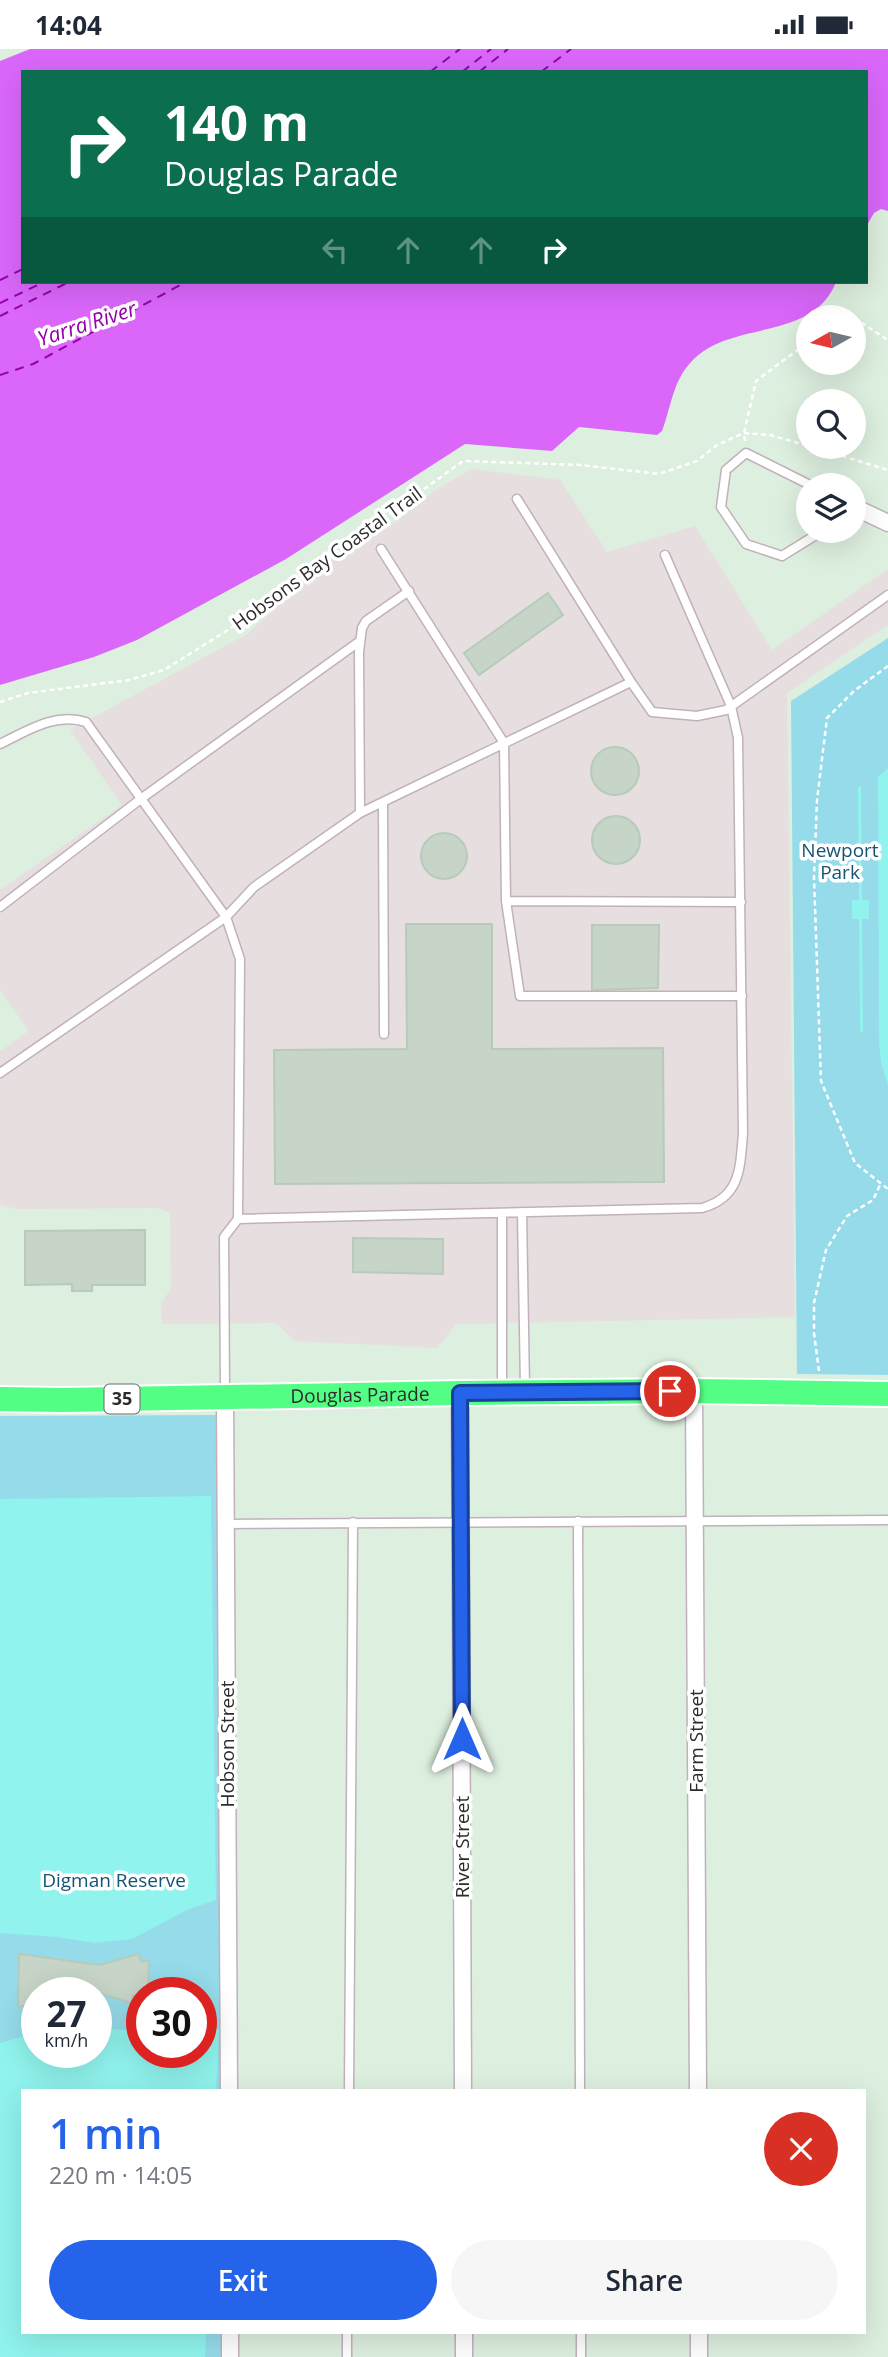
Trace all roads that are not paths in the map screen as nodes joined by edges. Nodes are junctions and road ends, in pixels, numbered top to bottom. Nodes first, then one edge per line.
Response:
1 (796, 478) edge
2 (517, 499) dead end
3 (866, 513) edge
4 (888, 523) edge
5 (803, 543) edge
6 (381, 549) dead end
7 (665, 555) dead end
8 (409, 591) junction
9 (888, 595) edge
10 (360, 641) junction
11 (631, 682) junction
12 (731, 706) junction
13 (504, 743) junction
14 (0, 744) edge
15 (142, 797) junction
16 (383, 802) junction
17 (360, 813) junction
18 (506, 901) junction
19 (741, 902) junction
20 (0, 907) edge
21 (226, 917) junction
22 (742, 996) junction
23 (384, 1034) dead end
24 (0, 1073) edge
25 (522, 1212) junction
26 (502, 1213) junction
27 (238, 1219) junction
28 (694, 1391) junction
29 (460, 1393) junction
30 (514, 1393) junction
31 (888, 1394) edge
32 (225, 1397) junction
33 (0, 1399) edge
34 (888, 1520) edge
35 (578, 1521) junction
36 (695, 1521) junction
37 (353, 1522) junction
38 (461, 1522) junction
39 (225, 1524) junction
40 (229, 2089) edge
41 (349, 2089) edge
42 (463, 2089) edge
43 (580, 2089) edge
44 (698, 2089) edge
45 (230, 2334) edge
46 (347, 2334) edge
47 (464, 2334) edge
48 (581, 2334) edge
49 (699, 2334) edge
50 (230, 2357) edge
51 (347, 2357) edge
52 (464, 2357) edge
53 (581, 2357) edge
54 (699, 2357) edge

1 - 5 lane
2 - 11 lane
3 - 4 street
6 - 8 lane
7 - 12 lane
8 - 10 lane
8 - 13 lane
9 - 12 lane
10 - 15 lane
10 - 17 lane
11 - 12 lane
11 - 13 lane
12 - 19 lane
13 - 16 lane
13 - 18 lane
14 - 15 lane
15 - 20 lane
15 - 21 lane
16 - 17 lane
16 - 23 lane
17 - 21 lane
18 - 19 lane
18 - 22 lane
19 - 22 lane
21 - 24 lane
21 - 27 lane
22 - 25 lane
25 - 26 lane
25 - 30 lane
26 - 27 lane
26 - 30 lane
27 - 32 lane
28 - 30 main road, Douglas Parade / 35
28 - 31 main road, Douglas Parade / 35
28 - 36 street, Farm Street
29 - 30 main road, Douglas Parade / 35
29 - 32 main road, Douglas Parade / 35
29 - 38 street, River Street
32 - 33 main road, Douglas Parade / 35
32 - 39 street, Hobson Street
34 - 36 lane
35 - 36 lane
35 - 38 lane
35 - 43 lane
36 - 44 street, Farm Street
37 - 38 lane
37 - 39 lane
37 - 41 lane
38 - 42 street, River Street
39 - 40 street, Hobson Street
45 - 50 street
46 - 51 lane
47 - 52 street
48 - 53 lane
49 - 54 street

